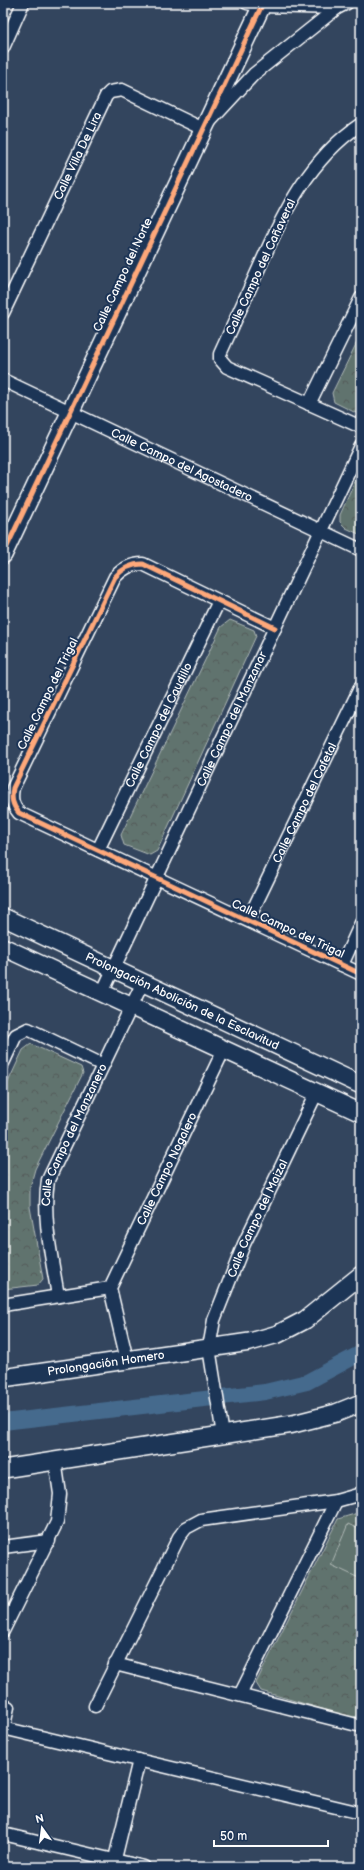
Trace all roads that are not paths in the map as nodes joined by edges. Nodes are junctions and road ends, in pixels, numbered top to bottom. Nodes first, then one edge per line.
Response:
1 (23, 3) edge
2 (257, 4) edge
3 (342, 5) edge
4 (4, 44) edge
5 (361, 124) edge
6 (203, 129) junction
7 (361, 298) edge
8 (3, 313) edge
9 (3, 380) edge
10 (310, 404) junction
11 (70, 412) junction
12 (361, 427) edge
13 (361, 446) edge
14 (321, 531) junction
15 (361, 550) edge
16 (3, 555) edge
17 (219, 601) junction
18 (275, 628) junction
19 (361, 686) edge
20 (98, 850) junction
21 (157, 878) junction
22 (3, 917) edge
23 (248, 920) junction
24 (361, 923) edge
25 (3, 947) edge
26 (342, 965) junction
27 (114, 969) junction
28 (361, 974) edge
29 (143, 982) junction
30 (102, 993) junction
31 (131, 1006) junction
32 (224, 1049) junction
33 (3, 1063) edge
34 (103, 1065) junction
35 (361, 1085) edge
36 (317, 1092) junction
37 (361, 1113) edge
38 (361, 1275) edge
39 (110, 1288) junction
40 (58, 1296) junction
41 (3, 1305) edge
42 (209, 1348) junction
43 (127, 1360) junction
44 (3, 1378) edge
45 (361, 1403) edge
46 (223, 1435) junction
47 (56, 1460) junction
48 (3, 1469) edge
49 (361, 1494) edge
50 (336, 1501) junction
51 (49, 1541) junction
52 (3, 1547) edge
53 (3, 1631) edge
54 (115, 1664) junction
55 (240, 1695) junction
56 (95, 1706) dead end
57 (8, 1707) dead end
58 (361, 1726) edge
59 (3, 1729) edge
60 (139, 1760) junction
61 (361, 1813) edge
62 (3, 1834) edge
63 (114, 1864) edge
64 (144, 1867) edge

1 - 4 street
2 - 3 street
2 - 6 main road, Calle Campo del Norte
3 - 6 street
5 - 10 street, Calle Campo del Cañaveral
6 - 8 street, Calle Villa De Lira
6 - 11 main road, Calle Campo del Norte
7 - 10 street
9 - 11 street, Calle Campo del Agostadero
10 - 12 street
11 - 14 street, Calle Campo del Agostadero
11 - 16 main road, Calle Campo del Norte
13 - 14 street, Calle Campo del Manzanar
14 - 15 street, Calle Campo del Agostadero
14 - 18 street, Calle Campo del Manzanar
17 - 18 street, Calle Campo del Trigal
17 - 20 street, Calle Campo del Caudillo
17 - 20 street, Calle Campo del Trigal
18 - 21 street, Calle Campo del Manzanar
19 - 23 street, Calle Campo del Cafetal
20 - 21 street, Calle Campo del Trigal
21 - 23 street, Calle Campo del Trigal
21 - 27 street, Calle Campo del Manzanar
22 - 27 main road, Prolongación Abolición de la Esclavitud
23 - 26 street, Calle Campo del Trigal
24 - 26 street
25 - 30 main road
26 - 28 street, Calle Campo del Trigal
27 - 29 main road, Prolongación Abolición de la Esclavitud
27 - 30 street, Calle Campo del Manzanar
29 - 31 street, Calle Campo del Manzanero
29 - 35 main road, Prolongación Abolición de la Esclavitud
30 - 31 main road
31 - 32 main road
31 - 34 street, Calle Campo del Manzanero
32 - 36 main road
32 - 39 street, Calle Campo Nogalero
33 - 34 street
34 - 40 street, Calle Campo del Manzanero
36 - 37 main road
36 - 42 street, Calle Campo del Maizal
38 - 42 main road
39 - 40 street
39 - 43 street
40 - 41 street
42 - 43 main road, Prolongación Homero
42 - 46 street
43 - 44 main road, Prolongación Homero
45 - 46 main road
46 - 47 main road
47 - 48 main road
47 - 51 street
49 - 50 street
50 - 54 street
50 - 55 street
51 - 52 street
51 - 53 street
54 - 55 street
54 - 56 street
55 - 58 street
57 - 59 street
59 - 60 street
60 - 61 street
60 - 63 street
62 - 63 street
63 - 64 street

